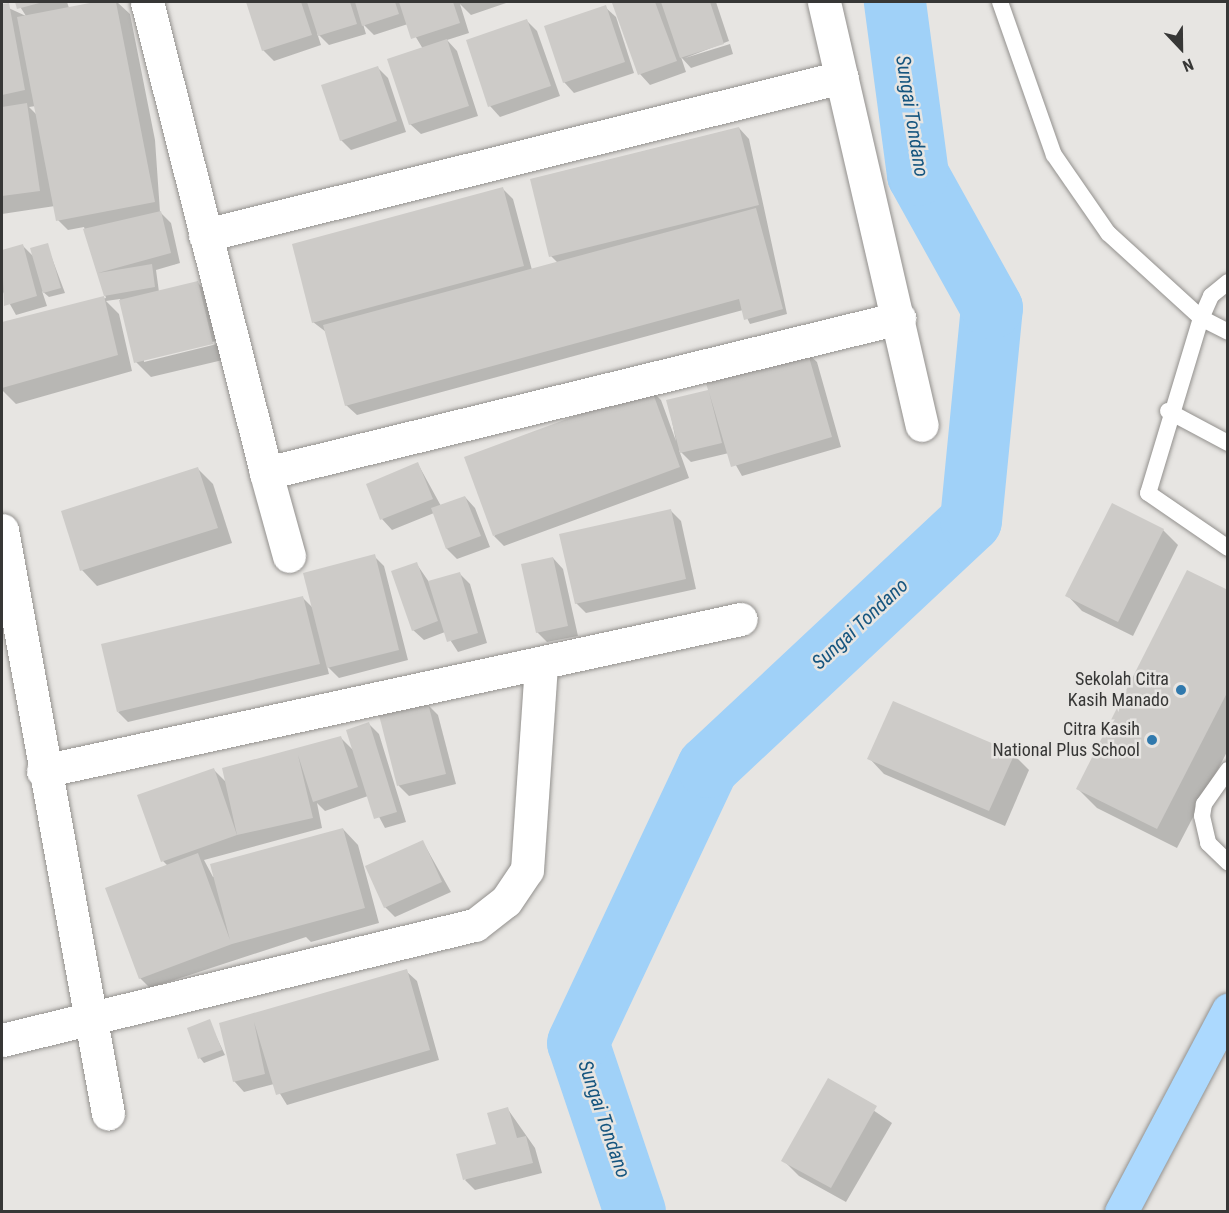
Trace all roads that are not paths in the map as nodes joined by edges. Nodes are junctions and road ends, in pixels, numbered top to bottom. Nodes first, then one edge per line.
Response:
1 (147, 2) edge
2 (824, 2) edge
3 (999, 2) edge
4 (842, 77) junction
5 (205, 235) junction
6 (1227, 282) edge
7 (899, 318) junction
8 (1201, 318) junction
9 (1227, 332) edge
10 (1168, 411) junction
11 (922, 425) dead end
12 (1227, 444) edge
13 (266, 473) junction
14 (2, 530) edge
15 (1227, 549) edge
16 (289, 556) dead end
17 (8, 608) edge
18 (741, 618) dead end
19 (541, 666) junction
20 (1227, 770) edge
21 (43, 771) junction
22 (1227, 862) edge
23 (1227, 1010) edge
24 (92, 1020) junction
25 (2, 1040) edge
26 (108, 1113) dead end
27 (1121, 1212) edge

1 - 5 street
2 - 4 street
3 - 8 lane
4 - 5 street
4 - 7 street
5 - 13 street
6 - 8 lane
7 - 11 street
7 - 13 street
8 - 9 lane
8 - 10 lane
10 - 12 lane
10 - 15 lane
13 - 16 street
14 - 17 street
17 - 21 street
18 - 19 street
19 - 21 street
19 - 24 street
20 - 22 lane
21 - 24 street
23 - 27 highway
24 - 25 street
24 - 26 street

